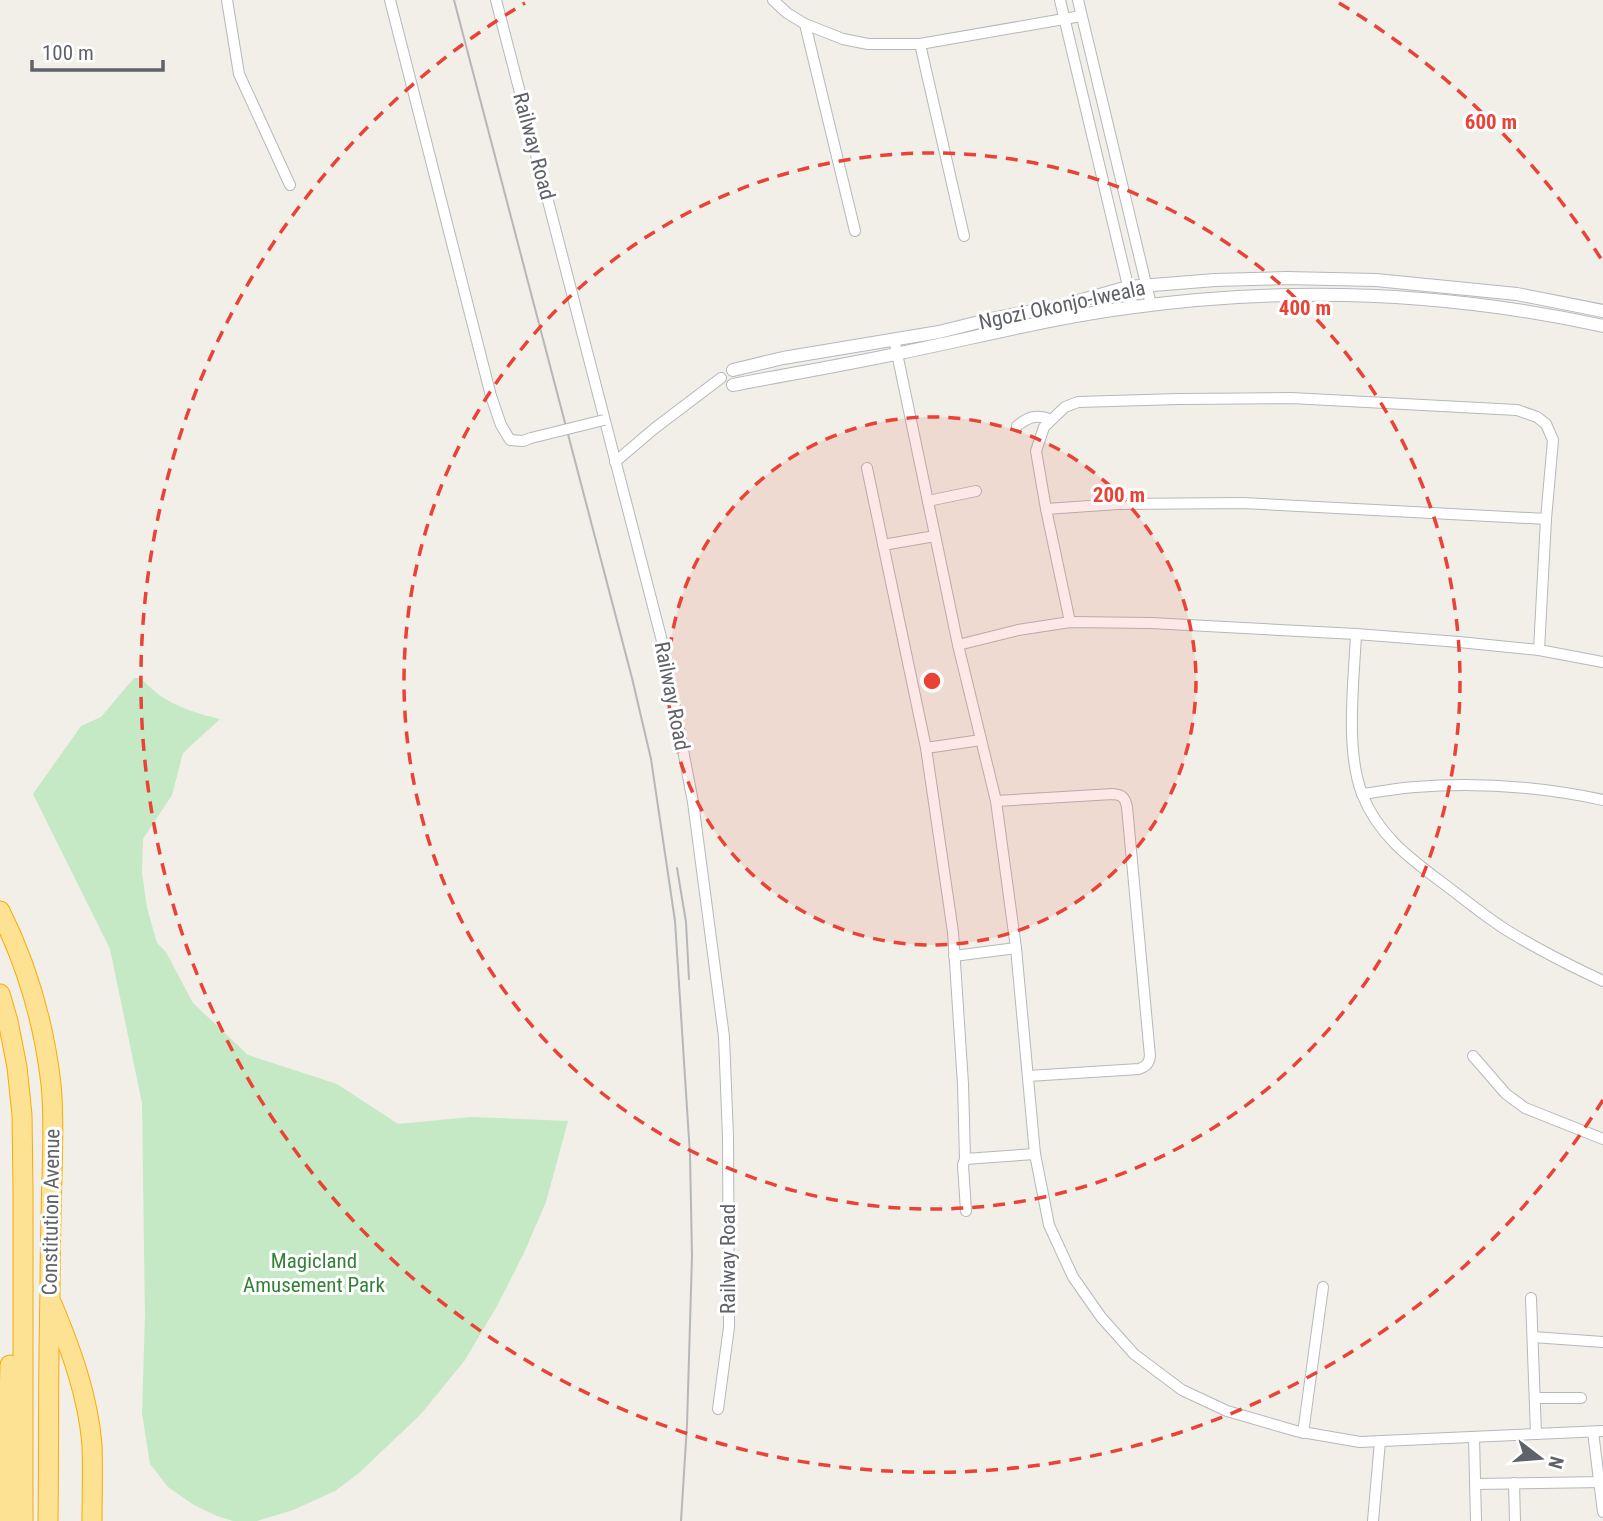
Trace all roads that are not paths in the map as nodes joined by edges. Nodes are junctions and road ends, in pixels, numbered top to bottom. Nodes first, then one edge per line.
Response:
1 (227, 0) edge
2 (390, 0) edge
3 (496, 0) edge
4 (773, 0) edge
5 (1060, 0) edge
6 (1078, 0) edge
7 (1081, 16) junction
8 (1064, 19) junction
9 (806, 24) junction
10 (920, 44) junction
11 (290, 185) dead end
12 (855, 231) dead end
13 (964, 236) dead end
14 (1146, 286) junction
15 (1128, 287) junction
16 (1150, 305) junction
17 (1133, 307) junction
18 (1603, 311) edge
19 (1603, 326) edge
20 (894, 339) junction
21 (897, 354) junction
22 (733, 370) joint
23 (721, 378) junction
24 (733, 385) joint
25 (604, 419) junction
26 (1051, 419) junction
27 (1017, 426) dead end
28 (615, 462) junction
29 (867, 468) dead end
30 (976, 491) dead end
31 (928, 501) junction
32 (1046, 509) junction
33 (1546, 519) junction
34 (935, 536) junction
35 (883, 545) junction
36 (1070, 622) junction
37 (1356, 634) junction
38 (958, 645) junction
39 (1539, 650) junction
40 (1603, 662) edge
41 (981, 740) junction
42 (926, 748) junction
43 (1362, 794) junction
44 (1603, 800) edge
45 (996, 802) junction
46 (0, 911) edge
47 (1016, 948) junction
48 (954, 956) junction
49 (1603, 981) edge
50 (0, 993) edge
51 (0, 1046) edge
52 (1473, 1056) dead end
53 (1028, 1076) junction
54 (1603, 1139) edge
55 (1035, 1154) junction
56 (965, 1158) junction
57 (966, 1211) dead end
58 (1324, 1287) dead end
59 (50, 1297) junction
60 (1531, 1298) dead end
61 (1533, 1337) junction
62 (1603, 1342) edge
63 (1535, 1398) junction
64 (1581, 1398) dead end
65 (718, 1409) dead end
66 (1598, 1432) edge
67 (1303, 1433) junction
68 (1536, 1434) junction
69 (1474, 1437) junction
70 (1380, 1441) junction
71 (16, 1444) junction
72 (1601, 1482) edge
73 (1514, 1483) junction
74 (1475, 1484) junction
75 (10, 1491) edge
76 (1603, 1512) edge
77 (8, 1521) edge
78 (23, 1521) edge
79 (48, 1521) edge
80 (92, 1521) edge
81 (1373, 1521) edge
82 (1476, 1521) edge
83 (1515, 1521) edge

1 - 11 street
2 - 25 street, bridge
3 - 25 street, Railway Road
4 - 9 street
5 - 8 street
6 - 7 street
7 - 8 street
7 - 14 street
8 - 10 street
8 - 15 street
9 - 10 street
9 - 12 street
10 - 13 street
14 - 15 street, Ngozi Okonjo-Iweala
14 - 16 street
14 - 18 street, Ngozi Okonjo-Iweala
15 - 17 street
15 - 20 street, Ngozi Okonjo-Iweala
16 - 17 street, Ngozi Okonjo-Iweala
16 - 19 street, Ngozi Okonjo-Iweala
17 - 21 street, Ngozi Okonjo-Iweala
20 - 21 street
20 - 22 street, Ngozi Okonjo-Iweala
21 - 24 street, Ngozi Okonjo-Iweala
21 - 31 street
22 - 23 street
23 - 24 street
23 - 28 street
25 - 28 street, Railway Road
26 - 27 street
26 - 32 street
26 - 33 street
28 - 65 street, Railway Road
29 - 35 street
30 - 31 street
31 - 34 street
32 - 33 street
32 - 36 street
33 - 39 street
34 - 35 street
34 - 38 street
35 - 42 street
36 - 37 street
36 - 38 street
37 - 39 street
37 - 43 street
38 - 41 street
39 - 40 street
41 - 42 street
41 - 45 street
42 - 48 street
43 - 44 street
43 - 49 street
45 - 47 street
45 - 53 street
46 - 59 highway, Constitution Avenue
47 - 48 street
47 - 53 street
48 - 56 street
50 - 71 highway, Constitution Avenue
51 - 71 highway
52 - 54 street
53 - 55 street
55 - 56 street
55 - 67 street
56 - 57 street
58 - 67 street
59 - 79 highway, Constitution Avenue
59 - 80 highway
60 - 61 street
61 - 62 street
61 - 63 street
63 - 64 street
63 - 68 street
66 - 68 street
66 - 72 street
67 - 70 street
68 - 69 street
69 - 70 street
69 - 74 street
70 - 81 street
71 - 75 highway, Constitution Avenue
72 - 73 street
72 - 76 street
73 - 74 street
73 - 83 street
74 - 82 street
75 - 77 highway
75 - 78 highway, Constitution Avenue

